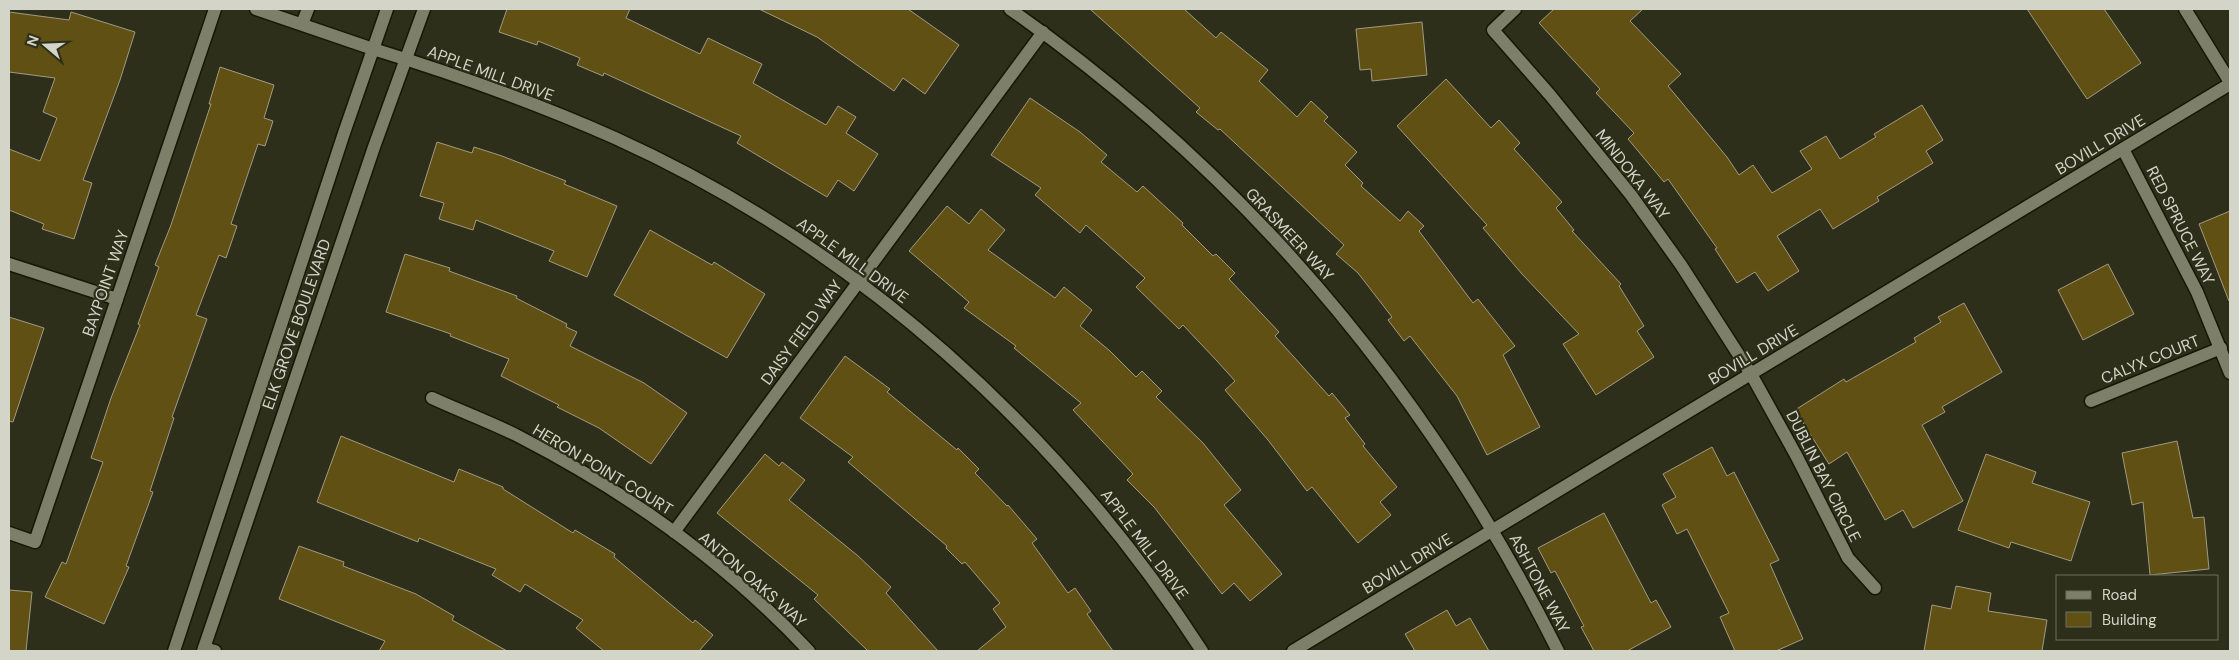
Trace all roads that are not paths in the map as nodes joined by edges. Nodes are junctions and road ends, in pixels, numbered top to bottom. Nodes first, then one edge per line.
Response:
1 (215, 9) edge
2 (256, 9) edge
3 (308, 9) edge
4 (387, 9) edge
5 (424, 9) edge
6 (1010, 9) edge
7 (1515, 9) edge
8 (2185, 9) edge
9 (302, 24) junction
10 (1043, 32) junction
11 (373, 49) junction
12 (405, 58) junction
13 (2230, 83) edge
14 (2123, 149) junction
15 (9, 264) edge
16 (858, 282) junction
17 (117, 300) junction
18 (2221, 348) junction
19 (2230, 373) edge
20 (1751, 374) junction
21 (432, 398) dead end
22 (2091, 401) dead end
23 (1493, 530) junction
24 (674, 532) junction
25 (9, 533) edge
26 (1874, 588) dead end
27 (208, 650) edge
28 (174, 651) edge
29 (809, 651) edge
30 (1202, 651) edge
31 (1293, 651) edge
32 (1558, 651) edge

1 - 17 street, BAYPOINT WAY
2 - 9 street, APPLE MILL DRIVE
3 - 9 street
4 - 11 street, ELK GROVE BOULEVARD
5 - 12 street, ELK GROVE BOULEVARD
6 - 10 street, GRASMEER WAY
7 - 20 street, MINDOKA WAY
8 - 13 street
9 - 11 street, APPLE MILL DRIVE
10 - 16 street, DAISY FIELD WAY
10 - 23 street, GRASMEER WAY
11 - 12 street, APPLE MILL DRIVE
11 - 28 street, ELK GROVE BOULEVARD
12 - 16 street, APPLE MILL DRIVE
12 - 27 street, ELK GROVE BOULEVARD
13 - 14 street, BOVILL DRIVE
14 - 18 street, RED SPRUCE WAY
14 - 20 street, BOVILL DRIVE
15 - 17 street
16 - 24 street, DAISY FIELD WAY
16 - 30 street, APPLE MILL DRIVE
17 - 25 street, BAYPOINT WAY
18 - 19 street, RED SPRUCE WAY
18 - 22 street, CALYX COURT
20 - 23 street, BOVILL DRIVE
20 - 26 street, DUBLIN BAY CIRCLE
21 - 24 street, HERON POINT COURT
23 - 31 street, BOVILL DRIVE
23 - 32 street, ASHTONE WAY
24 - 29 street, ANTON OAKS WAY

